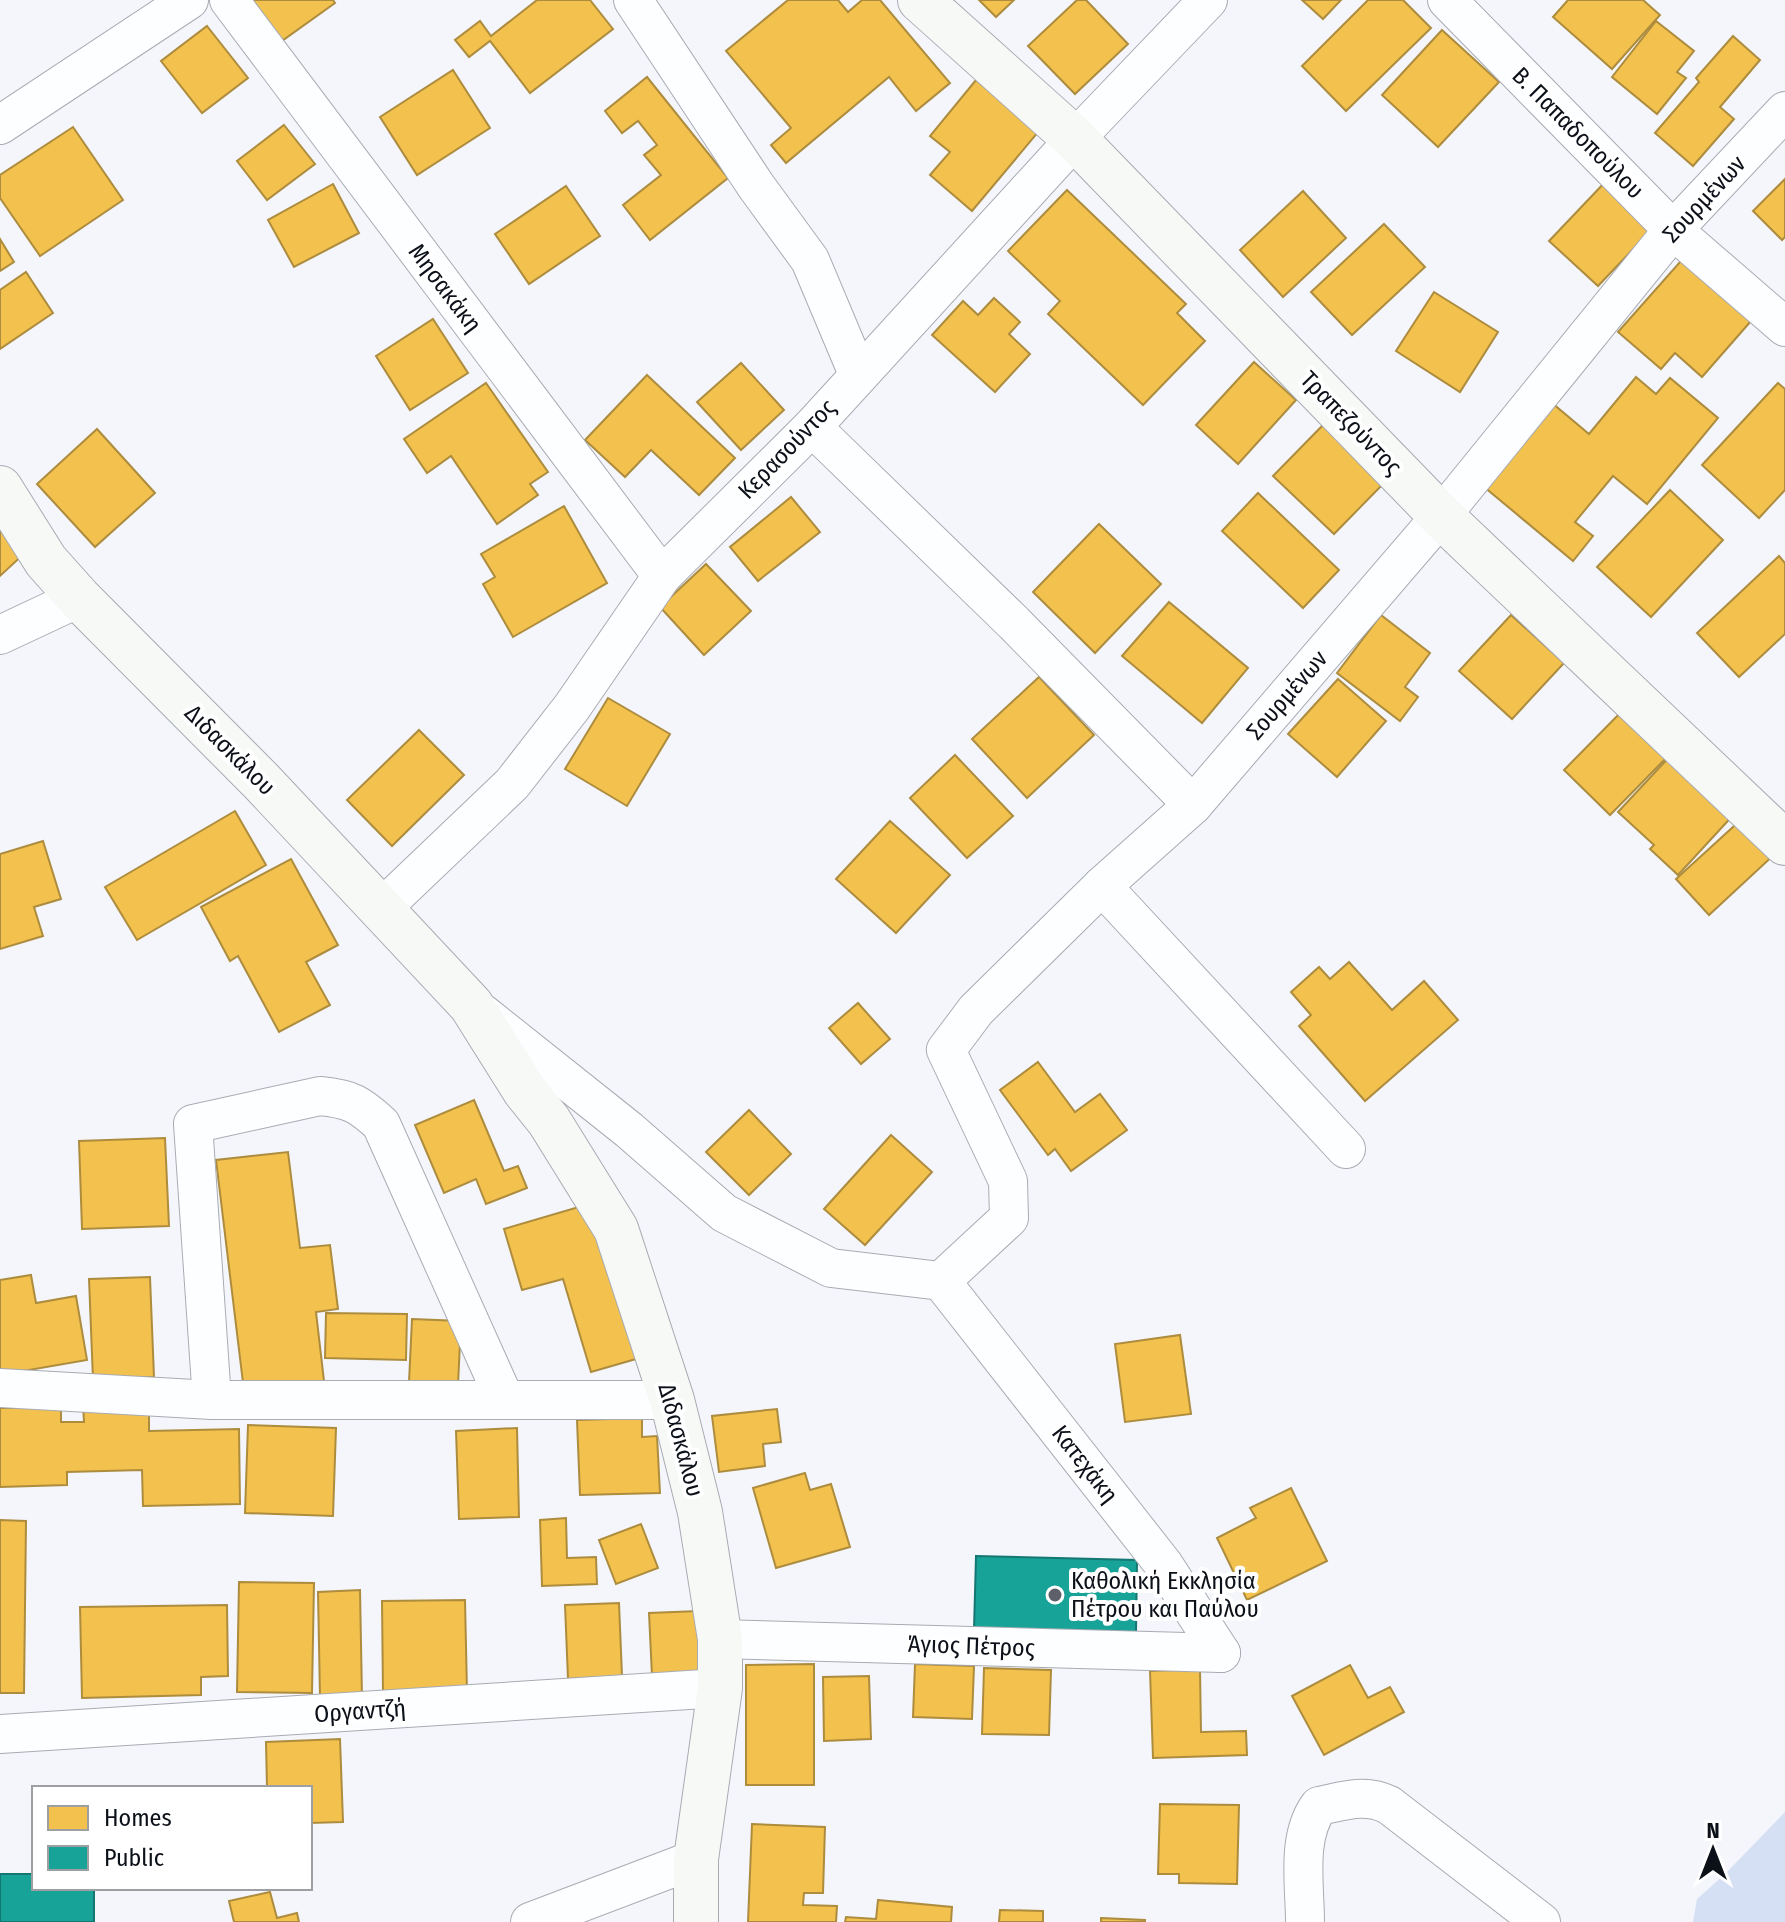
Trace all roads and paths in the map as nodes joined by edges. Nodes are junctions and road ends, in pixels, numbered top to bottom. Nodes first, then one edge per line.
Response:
1 (189, 0) edge
2 (229, 0) edge
3 (633, 0) edge
4 (920, 0) edge
5 (1208, 0) edge
6 (1447, 0) edge
7 (1785, 111) edge
8 (0, 125) edge
9 (1075, 139) junction
10 (1673, 230) junction
11 (1785, 327) edge
12 (858, 374) junction
13 (812, 427) junction
14 (0, 488) edge
15 (1441, 516) junction
16 (662, 576) junction
17 (79, 598) junction
18 (0, 635) edge
19 (1193, 805) junction
20 (1785, 843) edge
21 (1102, 886) junction
22 (381, 909) junction
23 (471, 1005) junction
24 (1346, 1149) dead end
25 (941, 1281) junction
26 (0, 1388) edge
27 (504, 1398) junction
28 (212, 1400) junction
29 (672, 1400) junction
30 (720, 1639) junction
31 (1221, 1653) joint
32 (720, 1688) junction
33 (0, 1734) edge
34 (696, 1859) junction
35 (530, 1922) edge
36 (696, 1922) edge
37 (1305, 1922) edge
38 (1541, 1922) edge

1 - 8 street
2 - 16 street, Μησακάκη
3 - 12 street
4 - 9 street, Τραπεζούντος
5 - 9 street, Κερασούντος
6 - 10 street, B. Παπαδοπούλου
7 - 10 street, Σουρμένων
9 - 12 street, Κερασούντος
9 - 15 street, Τραπεζούντος
10 - 11 street, B. Παπαδοπούλου
10 - 15 street, Σουρμένων
12 - 13 street, Κερασούντος
13 - 16 street, Κερασούντος
13 - 19 street
14 - 17 street, Διδασκάλου
15 - 19 street, Σουρμένων
15 - 20 street, Τραπεζούντος
16 - 22 street, Κερασούντος
17 - 18 street
17 - 22 street, Διδασκάλου
19 - 21 street, Σουρμένων
21 - 24 street
21 - 25 street, Σουρμένων
22 - 23 street, Διδασκάλου
23 - 25 street, Διδασκάλου
23 - 29 street, Διδασκάλου
25 - 31 street, Κατεχάκη
26 - 28 street
27 - 28 street
27 - 28 street
27 - 29 street
29 - 30 street, Διδασκάλου
30 - 31 street, Άγιος Πέτρος
30 - 32 street, Διδασκάλου
32 - 33 street, Οργαντζή
32 - 34 street, Διδασκάλου
34 - 35 street
34 - 36 street, Διδασκάλου
37 - 38 street

